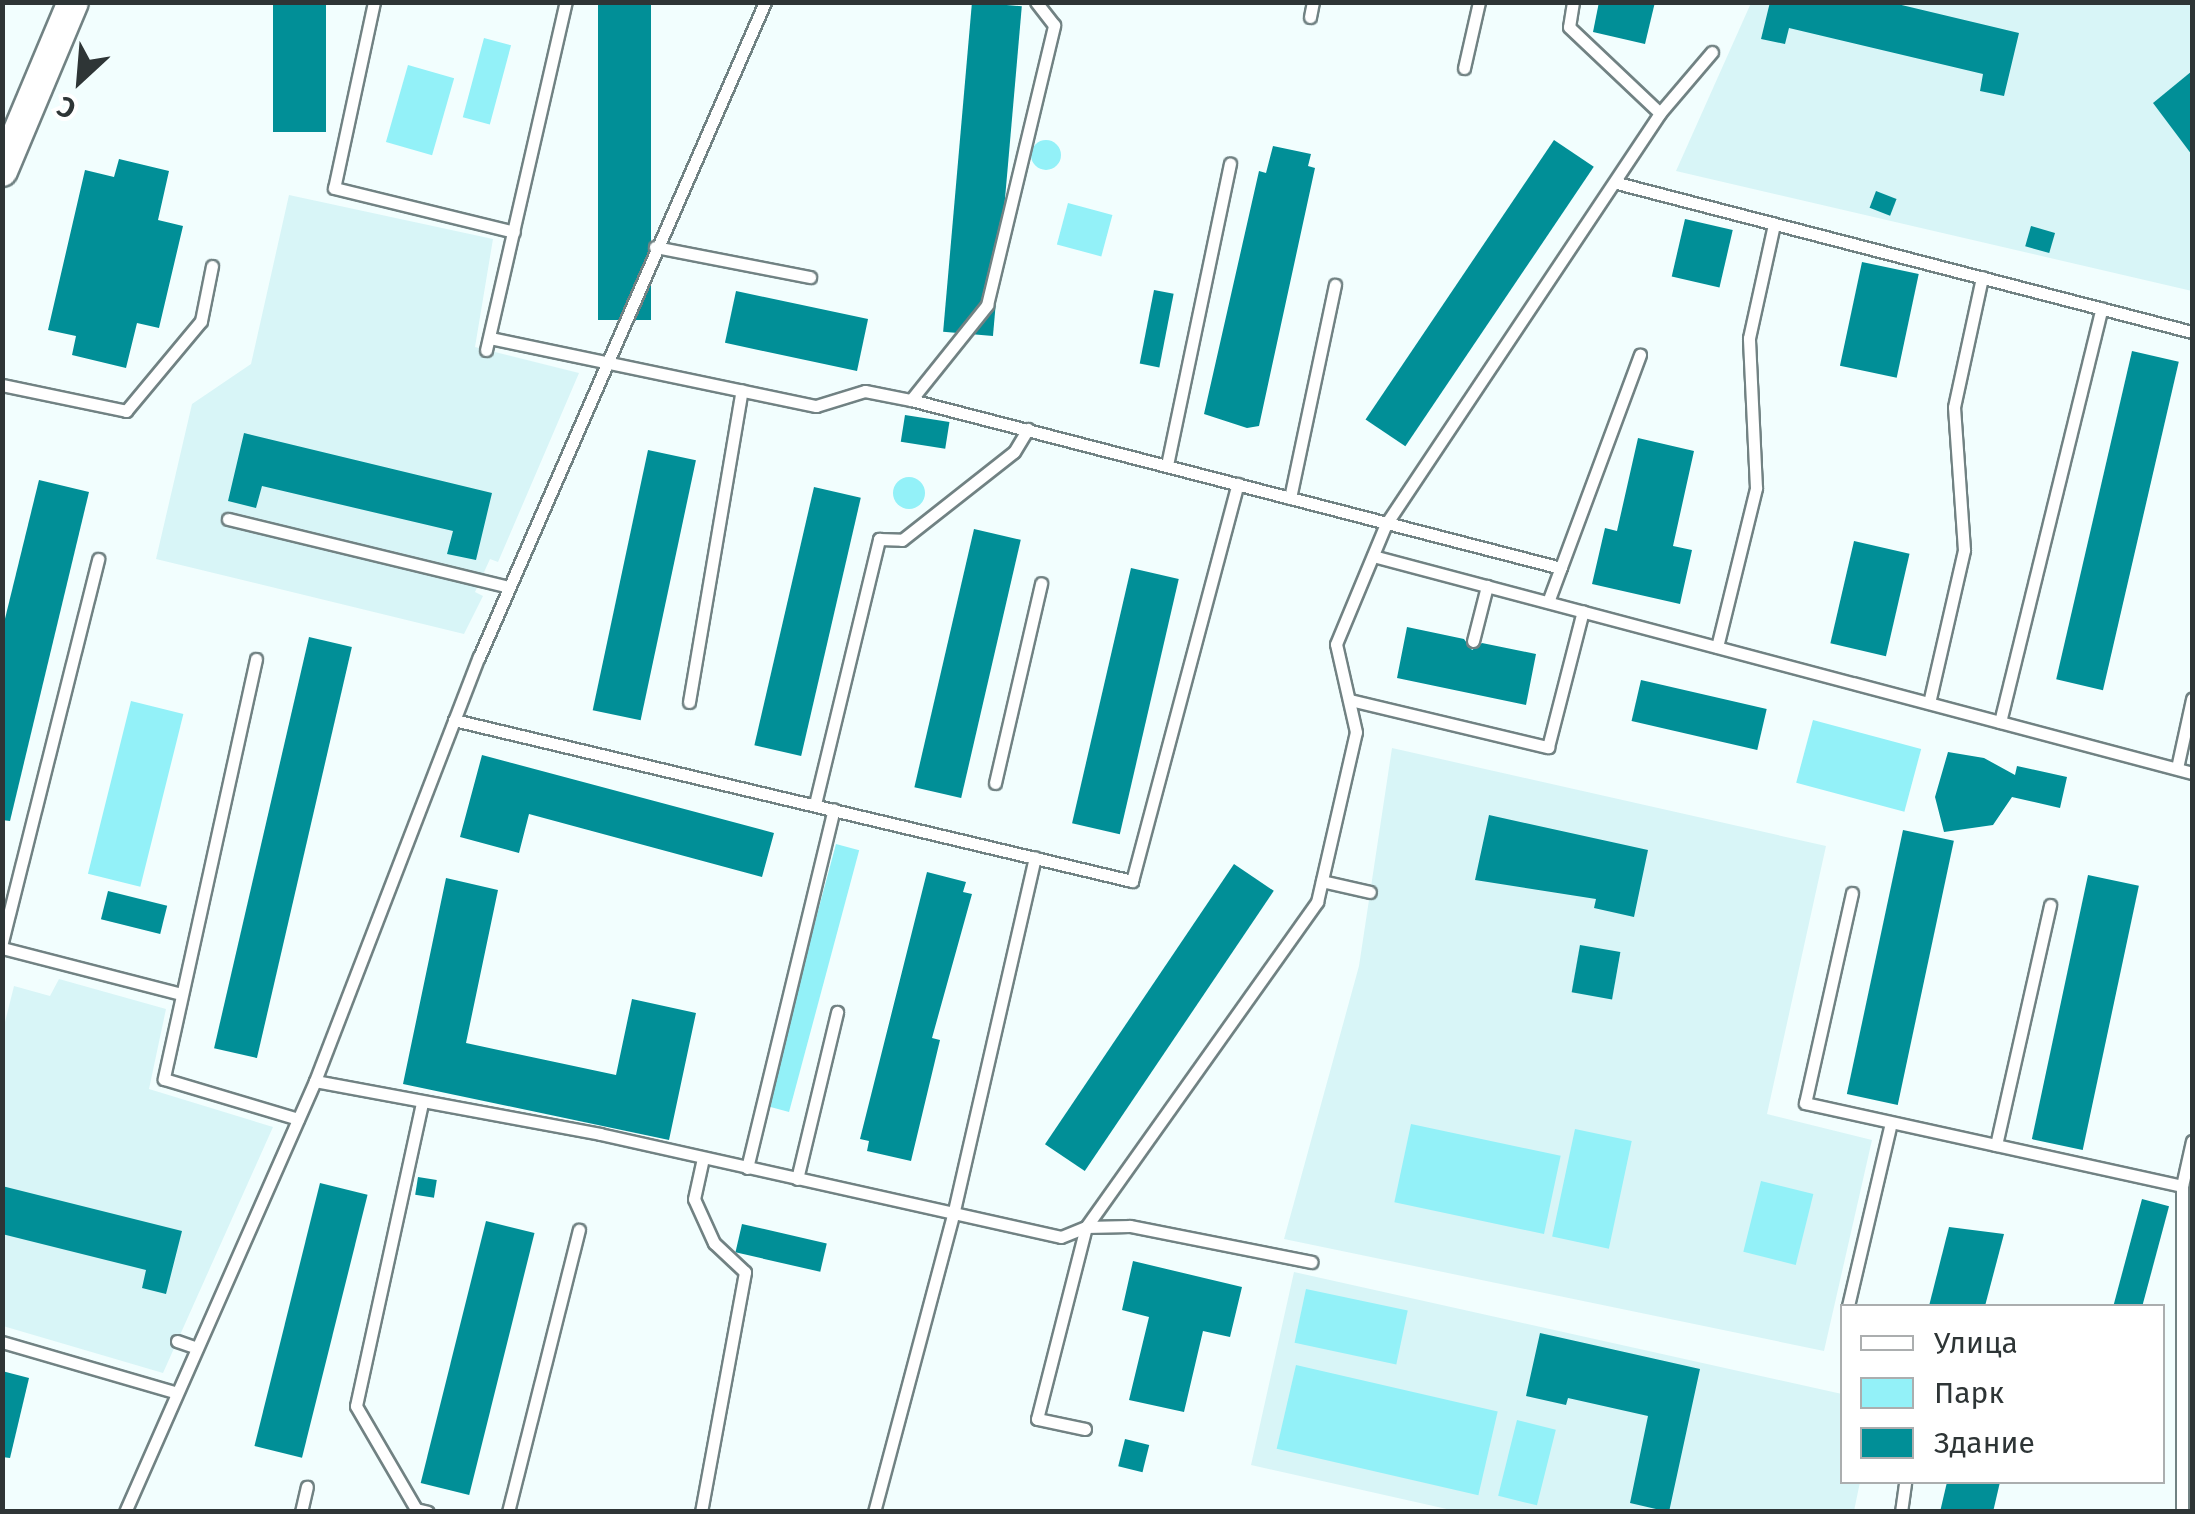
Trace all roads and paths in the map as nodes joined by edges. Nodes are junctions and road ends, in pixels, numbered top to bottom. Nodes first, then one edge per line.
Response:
1 (73, 2) edge
2 (374, 2) edge
3 (566, 2) edge
4 (765, 2) edge
5 (1036, 2) edge
6 (1313, 2) edge
7 (1479, 2) edge
8 (1573, 2) edge
9 (1310, 17) dead end
10 (1712, 52) dead end
11 (1464, 68) dead end
12 (1660, 112) junction
13 (1230, 164) dead end
14 (2, 170) edge
15 (1617, 183) junction
16 (1774, 224) junction
17 (514, 232) junction
18 (655, 247) junction
19 (212, 266) dead end
20 (810, 277) dead end
21 (1982, 277) junction
22 (1335, 286) dead end
23 (2102, 308) junction
24 (2192, 332) edge
25 (1640, 355) dead end
26 (605, 363) junction
27 (2, 385) edge
28 (742, 390) junction
29 (911, 400) junction
30 (1028, 429) junction
31 (1167, 466) junction
32 (1238, 484) junction
33 (1290, 498) junction
34 (228, 519) dead end
35 (1386, 524) junction
36 (1373, 556) junction
37 (98, 559) dead end
38 (1561, 568) junction
39 (1041, 583) dead end
40 (509, 586) junction
41 (1487, 586) junction
42 (1548, 602) junction
43 (1583, 611) junction
44 (1472, 641) dead end
45 (1717, 647) junction
46 (256, 659) dead end
47 (2192, 699) edge
48 (1350, 700) junction
49 (689, 702) dead end
50 (1929, 702) junction
51 (454, 720) junction
52 (2000, 722) junction
53 (2176, 768) junction
54 (2192, 772) edge
55 (995, 783) dead end
56 (815, 804) junction
57 (834, 809) junction
58 (1034, 857) junction
59 (1322, 881) junction
60 (1370, 892) dead end
61 (1852, 892) dead end
62 (2050, 904) dead end
63 (2, 945) edge
64 (180, 994) junction
65 (837, 1012) dead end
66 (314, 1081) junction
67 (422, 1103) junction
68 (298, 1119) junction
69 (1891, 1123) junction
70 (2192, 1140) edge
71 (1996, 1145) junction
72 (704, 1158) junction
73 (747, 1168) junction
74 (797, 1179) junction
75 (2182, 1186) junction
76 (954, 1215) junction
77 (1086, 1227) junction
78 (579, 1230) dead end
79 (1312, 1262) dead end
80 (1848, 1304) edge
81 (177, 1341) dead end
82 (2, 1342) edge
83 (197, 1348) junction
84 (177, 1393) junction
85 (1085, 1428) dead end
86 (1904, 1484) edge
87 (306, 1487) dead end
88 (126, 1512) edge
89 (301, 1512) edge
90 (428, 1512) edge
91 (508, 1512) edge
92 (701, 1512) edge
93 (874, 1512) edge
94 (1901, 1512) edge
95 (2182, 1512) edge

1 - 14 main road
2 - 17 lane
3 - 17 lane
4 - 18 lane
5 - 29 lane
6 - 9 lane
7 - 11 lane
8 - 12 lane
10 - 12 lane
12 - 15 lane
13 - 31 lane
15 - 16 lane
15 - 35 lane
16 - 21 lane
16 - 45 lane
17 - 26 lane
18 - 20 lane
18 - 26 lane
19 - 27 lane
21 - 23 lane
21 - 50 lane
22 - 33 lane
23 - 24 lane
23 - 52 lane
25 - 38 lane
26 - 28 lane
26 - 40 lane
28 - 29 lane
28 - 49 lane
29 - 30 lane
30 - 31 lane
30 - 56 lane
31 - 32 lane
32 - 33 lane
32 - 58 lane
33 - 35 lane
34 - 40 lane
35 - 36 lane
35 - 38 lane
36 - 41 lane
36 - 48 lane
37 - 63 lane
38 - 42 lane
39 - 55 lane
40 - 51 lane
41 - 42 lane
41 - 44 lane
42 - 43 lane
43 - 45 lane
43 - 48 lane
45 - 50 lane
46 - 64 lane
47 - 53 lane
48 - 59 lane
50 - 52 lane
51 - 56 lane
51 - 66 lane
52 - 53 lane
53 - 54 lane
56 - 57 lane
57 - 58 lane
57 - 73 lane
58 - 76 lane
59 - 60 lane
59 - 77 lane
61 - 69 lane
62 - 71 lane
63 - 64 lane
64 - 68 lane
65 - 74 lane
66 - 67 lane
66 - 68 lane
67 - 72 lane
67 - 90 lane
68 - 83 lane
69 - 71 lane
69 - 80 lane
70 - 75 lane
71 - 75 lane
72 - 73 lane
72 - 92 lane
73 - 74 lane
74 - 76 lane
75 - 95 lane
76 - 77 lane
76 - 93 lane
77 - 79 lane
77 - 85 lane
78 - 91 lane
81 - 83 lane
82 - 84 lane
83 - 84 lane
84 - 88 lane
86 - 94 lane
87 - 89 lane

